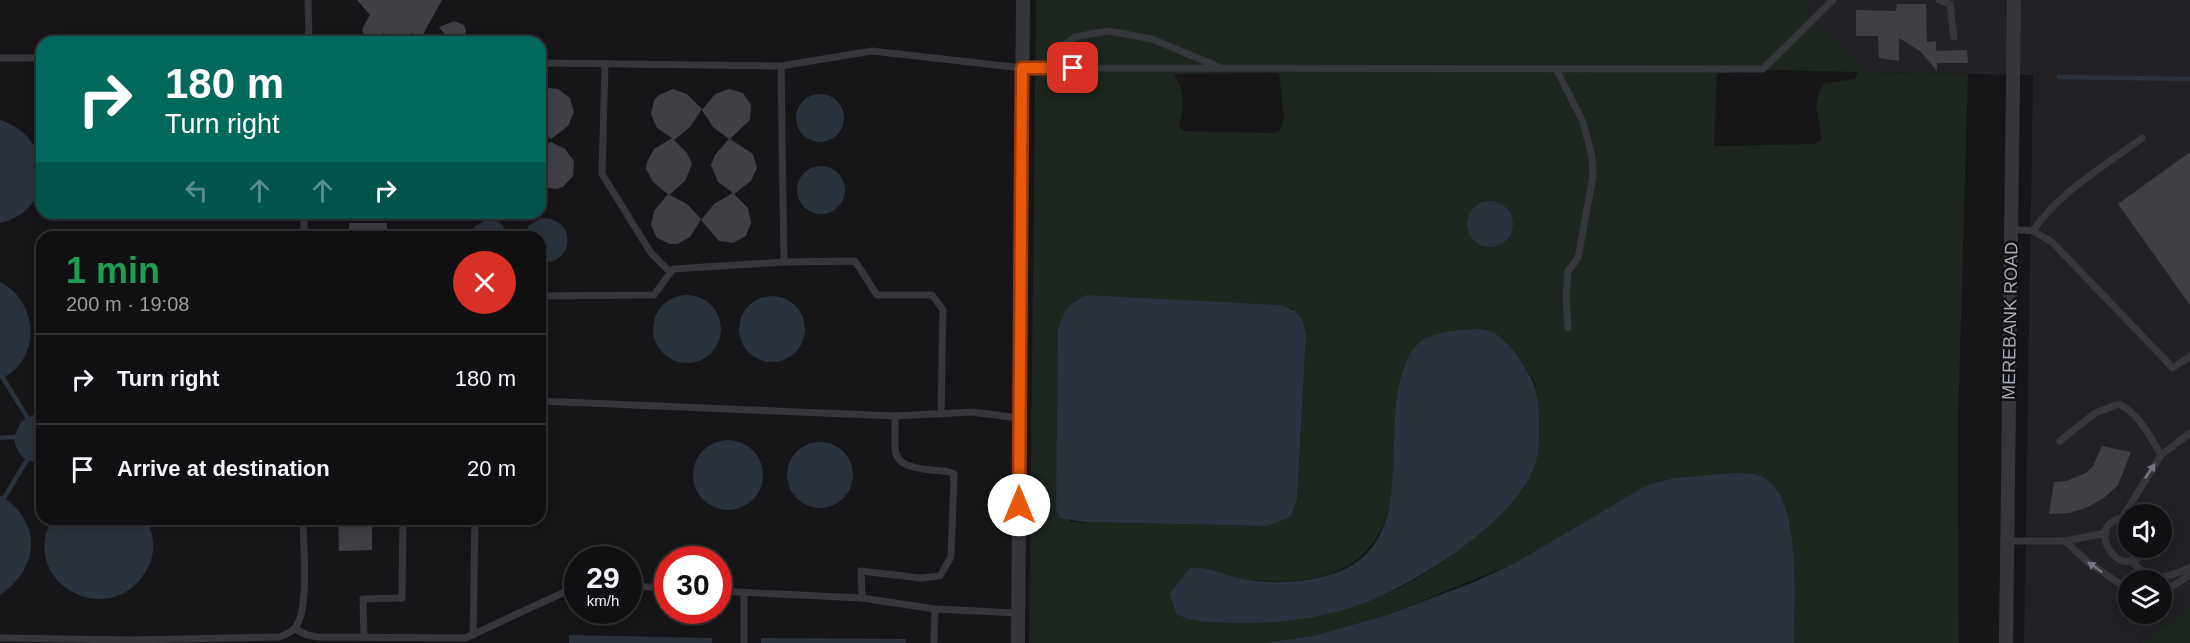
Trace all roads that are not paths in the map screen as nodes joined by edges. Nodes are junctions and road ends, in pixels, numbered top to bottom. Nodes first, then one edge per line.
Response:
1 (308, 0) edge
2 (1023, 0) edge
3 (1833, 0) edge
4 (1939, 0) edge
5 (2014, 0) edge
6 (309, 36) edge
7 (1954, 37) dead end
8 (0, 58) edge
9 (36, 58) edge
10 (546, 63) edge
11 (605, 64) junction
12 (781, 66) junction
13 (1022, 68) junction
14 (1051, 68) junction
15 (1222, 68) junction
16 (1556, 69) junction
17 (2142, 138) dead end
18 (2010, 229) junction
19 (2033, 231) junction
20 (784, 262) junction
21 (670, 272) junction
22 (546, 296) edge
23 (1568, 328) dead end
24 (2190, 356) edge
25 (546, 402) edge
26 (941, 414) junction
27 (895, 416) junction
28 (1019, 418) junction
29 (2190, 433) edge
30 (2060, 441) dead end
31 (2161, 455) junction
32 (2133, 504) edge
33 (2118, 520) edge
34 (303, 525) edge
35 (403, 525) edge
36 (475, 525) edge
37 (2106, 534) junction
38 (2007, 541) junction
39 (2065, 541) junction
40 (2136, 558) edge
41 (2131, 560) junction
42 (2190, 568) edge
43 (2118, 583) edge
44 (2172, 586) edge
45 (732, 592) edge
46 (744, 592) junction
47 (564, 593) edge
48 (862, 597) junction
49 (935, 609) junction
50 (1018, 613) junction
51 (295, 628) junction
52 (473, 635) junction
53 (0, 638) edge
54 (364, 638) junction
55 (464, 641) edge
56 (132, 642) edge
57 (744, 643) edge
58 (934, 643) edge
59 (1018, 643) edge
60 (2006, 643) edge

1 - 6 lane
2 - 13 street
3 - 16 lane
4 - 7 lane
5 - 18 street, MEREBANK ROAD
8 - 9 lane
10 - 11 lane
11 - 12 lane
11 - 21 lane
12 - 13 lane
12 - 20 lane
13 - 14 lane
13 - 28 street
14 - 15 lane
14 - 15 lane
15 - 16 lane
16 - 23 lane
17 - 19 lane
18 - 19 lane
18 - 38 street, MEREBANK ROAD
19 - 24 lane
20 - 21 lane
20 - 26 lane
21 - 22 lane
25 - 27 lane
26 - 27 lane
26 - 28 lane
27 - 48 lane
28 - 50 street
29 - 31 lane
30 - 31 lane
32 -> 31 lane
33 - 37 lane
34 - 51 lane
35 - 54 lane
36 - 52 lane
37 - 39 lane
37 - 41 lane
38 - 39 lane
38 - 60 street, MEREBANK ROAD
43 -> 39 lane
40 - 41 lane
41 - 42 lane
42 - 44 lane
45 - 46 lane
46 - 48 lane
46 - 57 lane
47 - 52 lane
48 - 49 lane
49 - 50 lane
49 - 58 lane
50 - 59 street
51 - 54 lane
51 - 56 lane
52 - 55 lane
53 - 56 lane
54 - 55 lane

